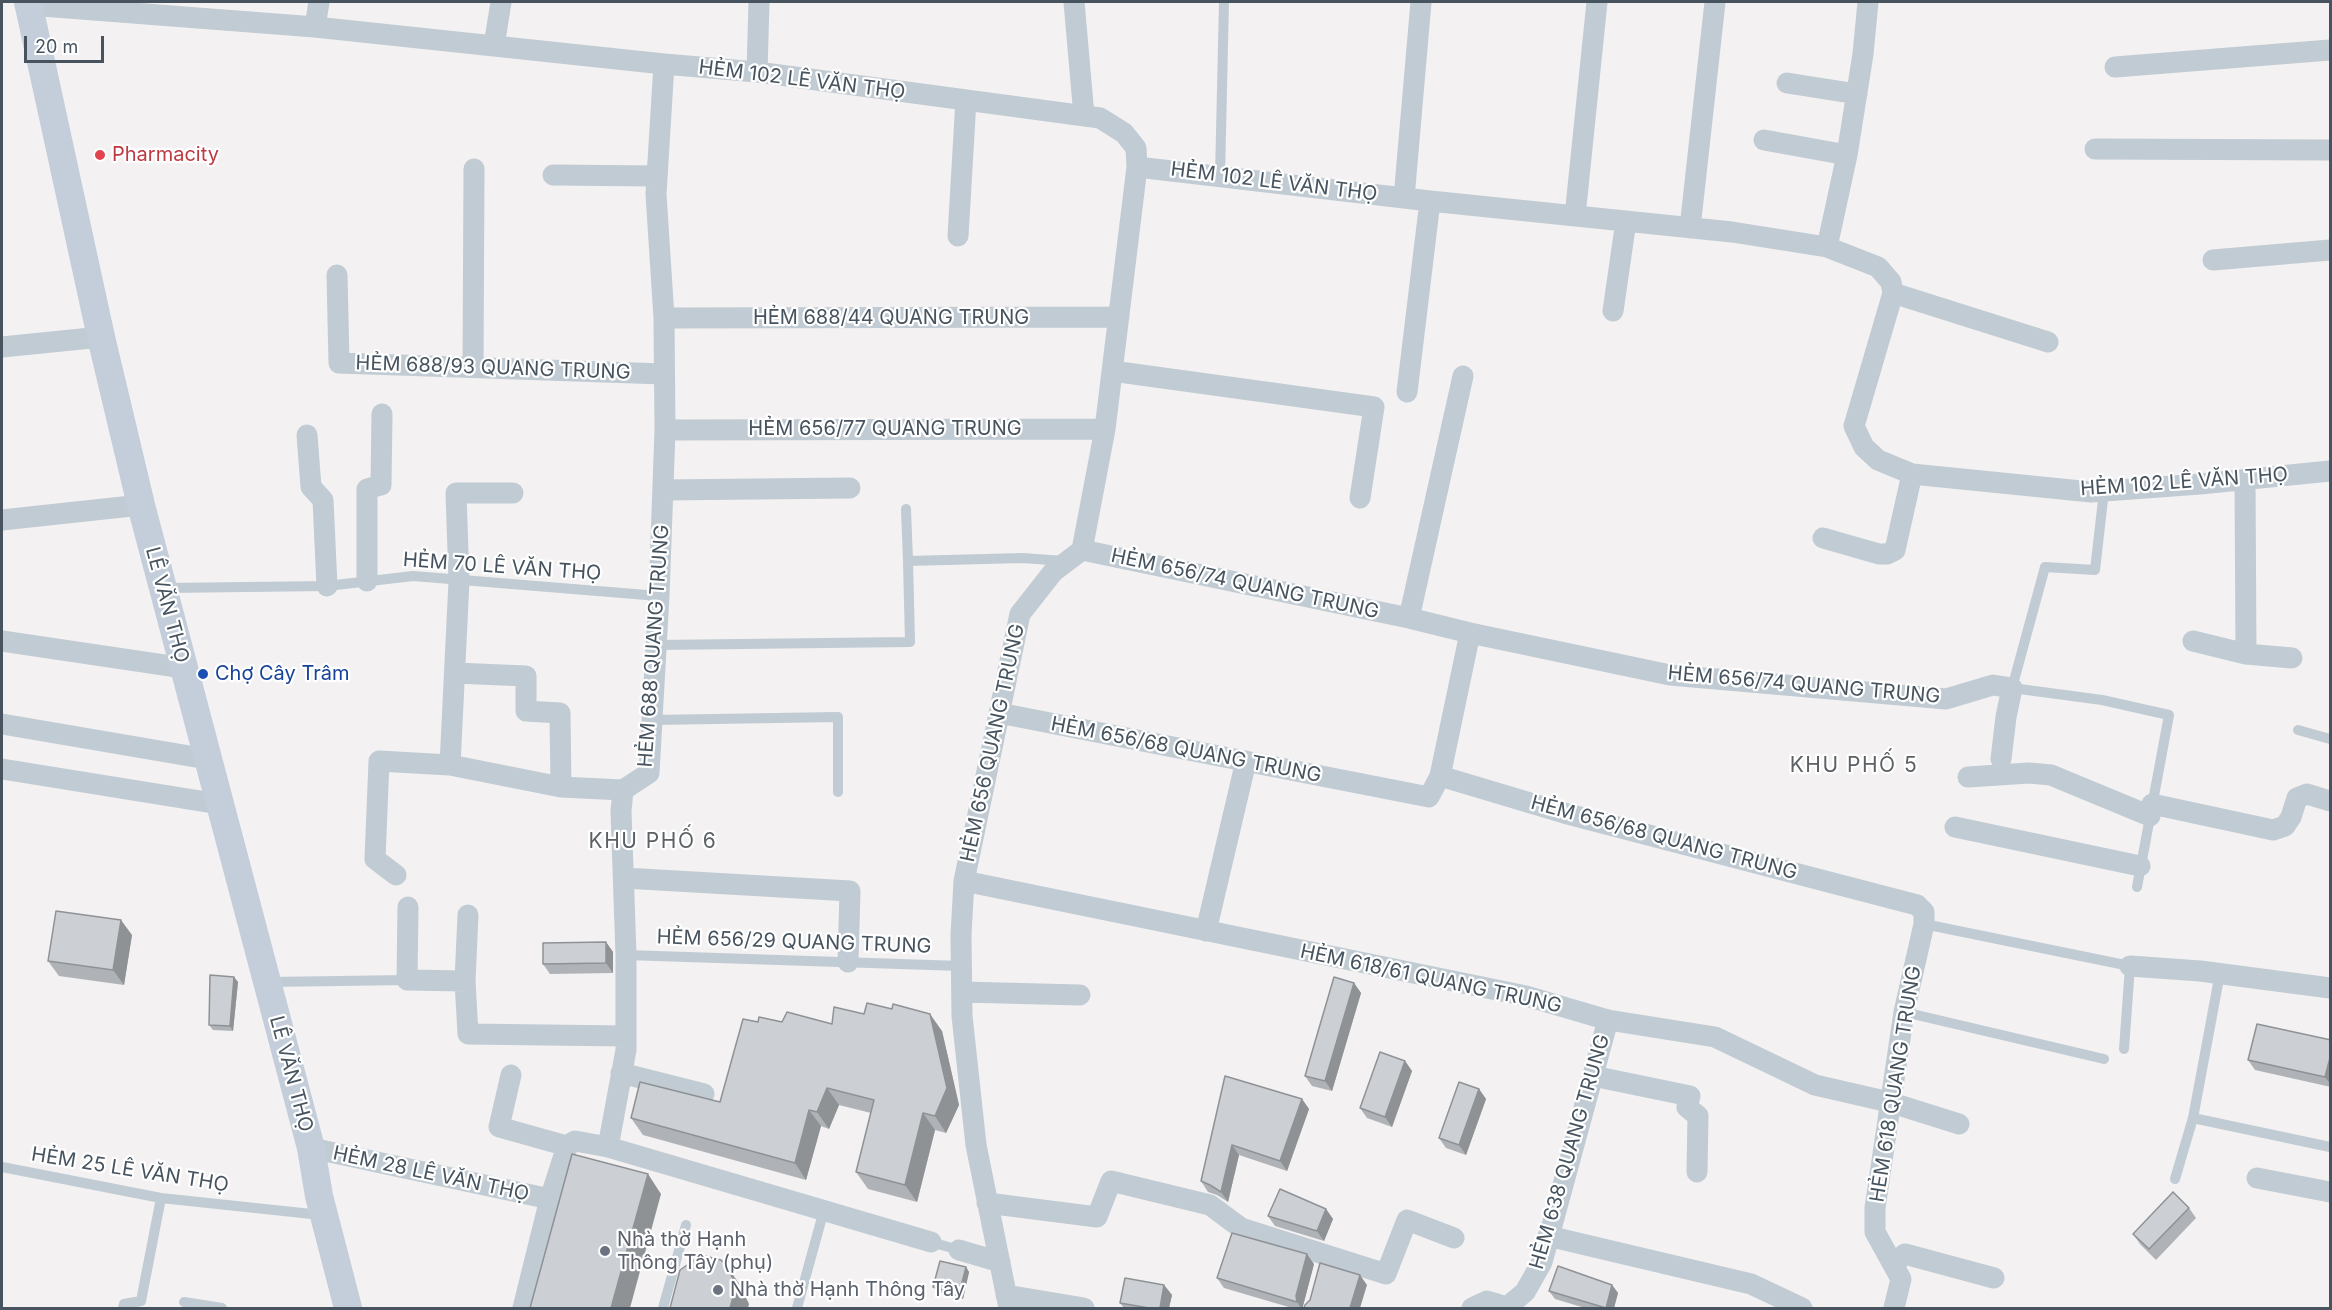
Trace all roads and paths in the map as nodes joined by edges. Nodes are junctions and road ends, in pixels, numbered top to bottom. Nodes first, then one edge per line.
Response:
1 (319, 2) edge
2 (501, 2) edge
3 (759, 2) edge
4 (1074, 2) edge
5 (1224, 2) edge
6 (1421, 2) edge
7 (1597, 2) edge
8 (1715, 2) edge
9 (1868, 2) edge
10 (28, 3) edge
11 (315, 27) junction
12 (494, 46) junction
13 (2331, 50) edge
14 (664, 64) junction
15 (2115, 68) dead end
16 (758, 72) junction
17 (1787, 83) dead end
18 (1857, 94) junction
19 (966, 100) junction
20 (1084, 116) junction
21 (1764, 140) dead end
22 (2095, 149) dead end
23 (2331, 150) edge
24 (1848, 155) junction
25 (1137, 166) junction
26 (474, 169) dead end
27 (553, 174) dead end
28 (656, 176) junction
29 (1220, 176) junction
30 (1404, 198) junction
31 (1430, 201) junction
32 (1575, 216) junction
33 (1626, 221) junction
34 (1690, 228) junction
35 (958, 236) dead end
36 (1827, 247) junction
37 (2331, 250) edge
38 (2213, 260) dead end
39 (337, 275) dead end
40 (1893, 293) junction
41 (1613, 311) dead end
42 (1119, 317) junction
43 (664, 318) junction
44 (101, 337) junction
45 (2048, 342) dead end
46 (2, 347) edge
47 (473, 367) junction
48 (1113, 371) junction
49 (664, 374) junction
50 (1463, 376) dead end
51 (1407, 392) dead end
52 (382, 414) dead end
53 (1105, 429) junction
54 (665, 430) junction
55 (308, 435) dead end
56 (2331, 471) edge
57 (1912, 474) junction
58 (2245, 480) junction
59 (850, 488) dead end
60 (663, 490) junction
61 (2104, 491) junction
62 (513, 493) dead end
63 (1360, 498) dead end
64 (141, 505) junction
65 (906, 509) dead end
66 (2, 520) edge
67 (1823, 538) dead end
68 (1075, 555) junction
69 (908, 561) junction
70 (459, 580) junction
71 (367, 581) junction
72 (327, 586) junction
73 (163, 588) junction
74 (659, 596) junction
75 (1409, 618) junction
76 (1470, 633) junction
77 (2, 641) edge
78 (2193, 641) dead end
79 (656, 645) junction
80 (2246, 654) junction
81 (2292, 658) dead end
82 (184, 668) junction
83 (455, 673) junction
84 (2012, 688) junction
85 (999, 713) junction
86 (652, 720) junction
87 (2, 724) edge
88 (2298, 730) dead end
89 (2331, 739) edge
90 (207, 759) junction
91 (2001, 759) dead end
92 (1246, 761) junction
93 (450, 765) junction
94 (2, 769) edge
95 (1440, 777) junction
96 (1968, 777) dead end
97 (561, 787) junction
98 (623, 790) junction
99 (838, 792) dead end
100 (2331, 801) edge
101 (219, 804) junction
102 (2151, 810) junction
103 (1955, 827) dead end
104 (396, 875) dead end
105 (2138, 876) joint
106 (624, 878) junction
107 (964, 881) junction
108 (408, 907) dead end
109 (468, 915) dead end
110 (1924, 924) junction
111 (1206, 931) junction
112 (626, 955) junction
113 (848, 962) junction
114 (961, 966) junction
115 (2130, 966) junction
116 (2220, 973) junction
117 (407, 980) junction
118 (465, 981) junction
119 (266, 982) junction
120 (2331, 988) edge
121 (962, 992) junction
122 (1080, 995) dead end
123 (1904, 1012) junction
124 (1608, 1020) junction
125 (626, 1036) junction
126 (2124, 1049) dead end
127 (2104, 1059) dead end
128 (621, 1073) junction
129 (511, 1075) dead end
130 (1593, 1076) junction
131 (704, 1094) dead end
132 (1889, 1102) junction
133 (2193, 1118) junction
134 (1959, 1124) dead end
135 (567, 1146) junction
136 (608, 1147) junction
137 (2331, 1147) edge
138 (311, 1149) junction
139 (2, 1167) edge
140 (1697, 1172) dead end
141 (2257, 1178) dead end
142 (2175, 1179) dead end
143 (2328, 1185) edge
144 (161, 1198) junction
145 (550, 1199) junction
146 (987, 1203) junction
147 (824, 1210) junction
148 (324, 1215) junction
149 (686, 1225) dead end
150 (1548, 1236) junction
151 (1454, 1238) dead end
152 (932, 1242) joint
153 (959, 1250) joint
154 (1000, 1262) junction
155 (1894, 1263) junction
156 (1994, 1278) dead end
157 (184, 1302) dead end
158 (1007, 1302) edge
159 (123, 1308) edge
160 (222, 1308) edge
161 (348, 1308) edge
162 (523, 1308) edge
163 (663, 1308) edge
164 (797, 1308) edge
165 (1084, 1308) edge
166 (1472, 1308) edge
167 (1508, 1308) edge
168 (1802, 1308) edge
169 (1894, 1308) edge

1 - 11 street
2 - 12 street
3 - 16 street
4 - 20 street
5 - 29 lane
6 - 30 street
7 - 32 street
8 - 34 street
9 - 18 street
10 - 11 street, HẺM 102 LÊ VĂN THỌ
10 - 44 main road, LÊ VĂN THỌ
11 - 12 street, HẺM 102 LÊ VĂN THỌ
12 - 14 street, HẺM 102 LÊ VĂN THỌ
13 - 15 street
14 - 16 street, HẺM 102 LÊ VĂN THỌ
14 - 28 street, HẺM 688 QUANG TRUNG
16 - 19 street, HẺM 102 LÊ VĂN THỌ
17 - 18 street
18 - 24 street
19 - 20 street, HẺM 102 LÊ VĂN THỌ
19 - 35 street
20 - 25 street, HẺM 102 LÊ VĂN THỌ
21 - 24 street
22 - 23 street
24 - 36 street
25 - 29 street, HẺM 102 LÊ VĂN THỌ
25 - 42 street
26 - 47 street
27 - 28 street
28 - 43 street, HẺM 688 QUANG TRUNG
29 - 30 street, HẺM 102 LÊ VĂN THỌ
30 - 31 street, HẺM 102 LÊ VĂN THỌ
31 - 32 street, HẺM 102 LÊ VĂN THỌ
31 - 51 street
32 - 33 street, HẺM 102 LÊ VĂN THỌ
33 - 34 street, HẺM 102 LÊ VĂN THỌ
33 - 41 street
34 - 36 street, HẺM 102 LÊ VĂN THỌ
36 - 40 street, HẺM 102 LÊ VĂN THỌ
37 - 38 street
39 - 47 street, HẺM 688/93 QUANG TRUNG
40 - 45 street
40 - 57 street, HẺM 102 LÊ VĂN THỌ
42 - 43 street, HẺM 688/44 QUANG TRUNG
42 - 48 street
43 - 49 street, HẺM 688 QUANG TRUNG
44 - 46 street
44 - 64 main road, LÊ VĂN THỌ
47 - 49 street, HẺM 688/93 QUANG TRUNG
48 - 53 street
48 - 63 street
49 - 54 street, HẺM 688 QUANG TRUNG
50 - 75 street
52 - 71 street
53 - 54 street, HẺM 656/77 QUANG TRUNG
53 - 68 street
54 - 60 street, HẺM 688 QUANG TRUNG
55 - 72 street
56 - 58 street, HẺM 102 LÊ VĂN THỌ
57 - 61 street, HẺM 102 LÊ VĂN THỌ
57 - 67 street
58 - 61 street, HẺM 102 LÊ VĂN THỌ
58 - 80 street
59 - 60 street
60 - 74 street, HẺM 688 QUANG TRUNG
61 - 84 lane
62 - 70 street
64 - 66 street
64 - 73 main road, LÊ VĂN THỌ
65 - 69 lane
68 - 69 lane
68 - 75 street, HẺM 656/74 QUANG TRUNG
68 - 85 street, HẺM 656 QUANG TRUNG
69 - 79 lane
70 - 71 lane, HẺM 70 LÊ VĂN THỌ
70 - 74 lane, HẺM 70 LÊ VĂN THỌ
70 - 83 street
71 - 72 lane, HẺM 70 LÊ VĂN THỌ
72 - 73 lane, HẺM 70 LÊ VĂN THỌ
73 - 82 main road, LÊ VĂN THỌ
74 - 79 street, HẺM 688 QUANG TRUNG
75 - 76 street, HẺM 656/74 QUANG TRUNG
76 - 84 street, HẺM 656/74 QUANG TRUNG
76 - 95 street
77 - 82 street
78 - 80 street
79 - 86 street, HẺM 688 QUANG TRUNG
80 - 81 street
82 - 90 main road, LÊ VĂN THỌ
83 - 93 street
83 - 97 street
84 - 91 street
84 - 102 lane, HẺM 656/74 QUANG TRUNG
85 - 92 street, HẺM 656/68 QUANG TRUNG
85 - 107 street, HẺM 656 QUANG TRUNG
86 - 98 street, HẺM 688 QUANG TRUNG
86 - 99 lane
87 - 90 street
88 - 89 lane
90 - 101 main road, LÊ VĂN THỌ
92 - 95 street, HẺM 656/68 QUANG TRUNG
92 - 111 street
93 - 97 street
93 - 104 street
94 - 101 street
95 - 110 street, HẺM 656/68 QUANG TRUNG
96 - 102 street
97 - 98 street
98 - 106 street, HẺM 688 QUANG TRUNG
100 - 102 street
101 - 119 main road, LÊ VĂN THỌ
102 - 105 lane, HẺM 656/74 QUANG TRUNG
103 - 105 street
106 - 112 street, HẺM 688 QUANG TRUNG
106 - 113 street
107 - 111 street, HẺM 618/61 QUANG TRUNG
107 - 114 street, HẺM 656 QUANG TRUNG
108 - 117 street
109 - 118 street
110 - 115 lane
110 - 123 street, HẺM 618 QUANG TRUNG
111 - 124 street, HẺM 618/61 QUANG TRUNG
112 - 113 lane, HẺM 656/29 QUANG TRUNG
112 - 125 street, HẺM 688 QUANG TRUNG
113 - 114 lane, HẺM 656/29 QUANG TRUNG
114 - 121 street, HẺM 656 QUANG TRUNG
115 - 116 street
115 - 126 lane
116 - 120 street
116 - 133 lane
117 - 118 street
117 - 119 lane
118 - 125 street
119 - 138 main road, LÊ VĂN THỌ
121 - 122 street
121 - 146 street, HẺM 656 QUANG TRUNG
123 - 127 lane
123 - 132 street, HẺM 618 QUANG TRUNG
124 - 130 street, HẺM 638 QUANG TRUNG
124 - 132 street, HẺM 618/61 QUANG TRUNG
125 - 128 street, HẺM 688 QUANG TRUNG
128 - 131 street
128 - 136 street, HẺM 688 QUANG TRUNG
129 - 135 street
130 - 140 street
130 - 150 street, HẺM 638 QUANG TRUNG
132 - 134 street, HẺM 618/61 QUANG TRUNG
132 - 155 street, HẺM 618 QUANG TRUNG
133 - 137 lane
133 - 142 lane
135 - 136 street
135 - 145 street
136 - 147 street
138 - 145 street, HẺM 28 LÊ VĂN THỌ
138 - 148 main road, LÊ VĂN THỌ
139 - 144 lane, HẺM 25 LÊ VĂN THỌ
141 - 143 street
144 - 148 lane, HẺM 25 LÊ VĂN THỌ
144 - 159 lane
145 - 162 street
146 - 151 street
146 - 154 street, HẺM 656 QUANG TRUNG
147 - 152 street
147 - 164 lane
148 - 161 main road, LÊ VĂN THỌ
149 - 163 lane
150 - 167 street, HẺM 638 QUANG TRUNG
150 - 168 street
152 - 153 lane
153 - 154 street
154 - 158 street, HẺM 656 QUANG TRUNG
155 - 156 street
155 - 169 street, HẺM 618 QUANG TRUNG
157 - 160 lane
158 - 165 street
166 - 167 street, HẺM 638 QUANG TRUNG

